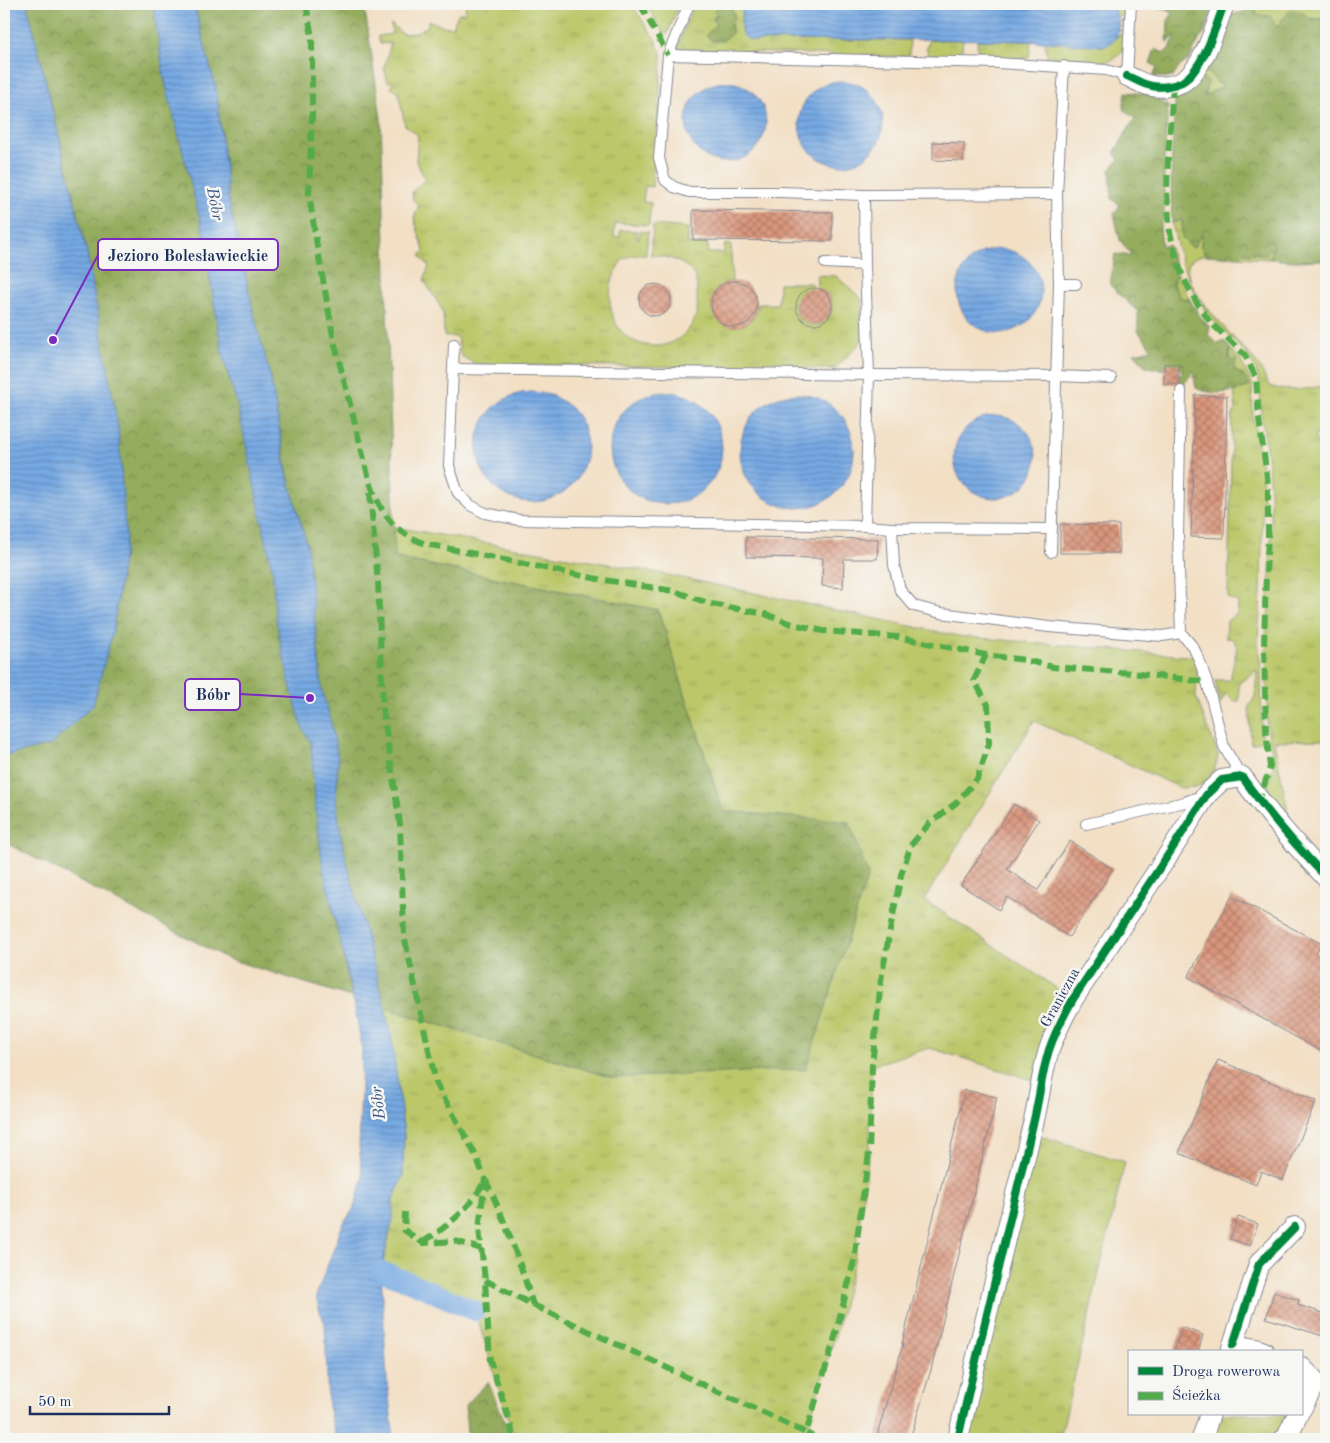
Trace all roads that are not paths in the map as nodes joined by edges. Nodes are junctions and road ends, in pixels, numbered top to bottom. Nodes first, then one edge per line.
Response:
1 (689, 4) edge
2 (1131, 4) edge
3 (1224, 4) edge
4 (668, 55) junction
5 (1064, 66) junction
6 (1127, 76) junction
7 (1057, 194) junction
8 (864, 195) junction
9 (825, 263) dead end
10 (865, 265) junction
11 (1059, 284) junction
12 (1076, 284) dead end
13 (454, 344) dead end
14 (453, 369) junction
15 (869, 375) junction
16 (1055, 376) junction
17 (1111, 378) dead end
18 (1181, 391) dead end
19 (865, 526) junction
20 (892, 528) junction
21 (1052, 529) junction
22 (1050, 552) dead end
23 (1181, 633) junction
24 (1242, 777) junction
25 (1207, 794) junction
26 (1086, 824) dead end
27 (1326, 876) edge
28 (1295, 1227) dead end
29 (1232, 1348) edge
30 (1259, 1350) edge
31 (1302, 1368) edge
32 (1302, 1407) edge
33 (1209, 1416) edge
34 (1297, 1416) edge
35 (958, 1439) edge
36 (1202, 1439) edge
37 (1284, 1439) edge

1 - 4 lane
2 - 6 lane
3 - 6 street
4 - 5 lane
4 - 8 lane
5 - 6 lane
5 - 7 lane
7 - 8 lane
7 - 11 lane
8 - 10 lane
9 - 10 lane
10 - 15 lane
11 - 12 lane
11 - 16 lane
13 - 14 lane
14 - 15 lane
14 - 19 lane
15 - 16 lane
15 - 19 lane
16 - 17 lane
16 - 21 lane
18 - 23 lane
19 - 20 lane
20 - 21 lane
20 - 23 lane
21 - 22 lane
23 - 24 lane
24 - 25 street, Graniczna
24 - 27 street
25 - 26 lane
25 - 35 street, Graniczna
28 - 29 street
29 - 30 street
31 - 32 street
33 - 36 street
34 - 37 street

